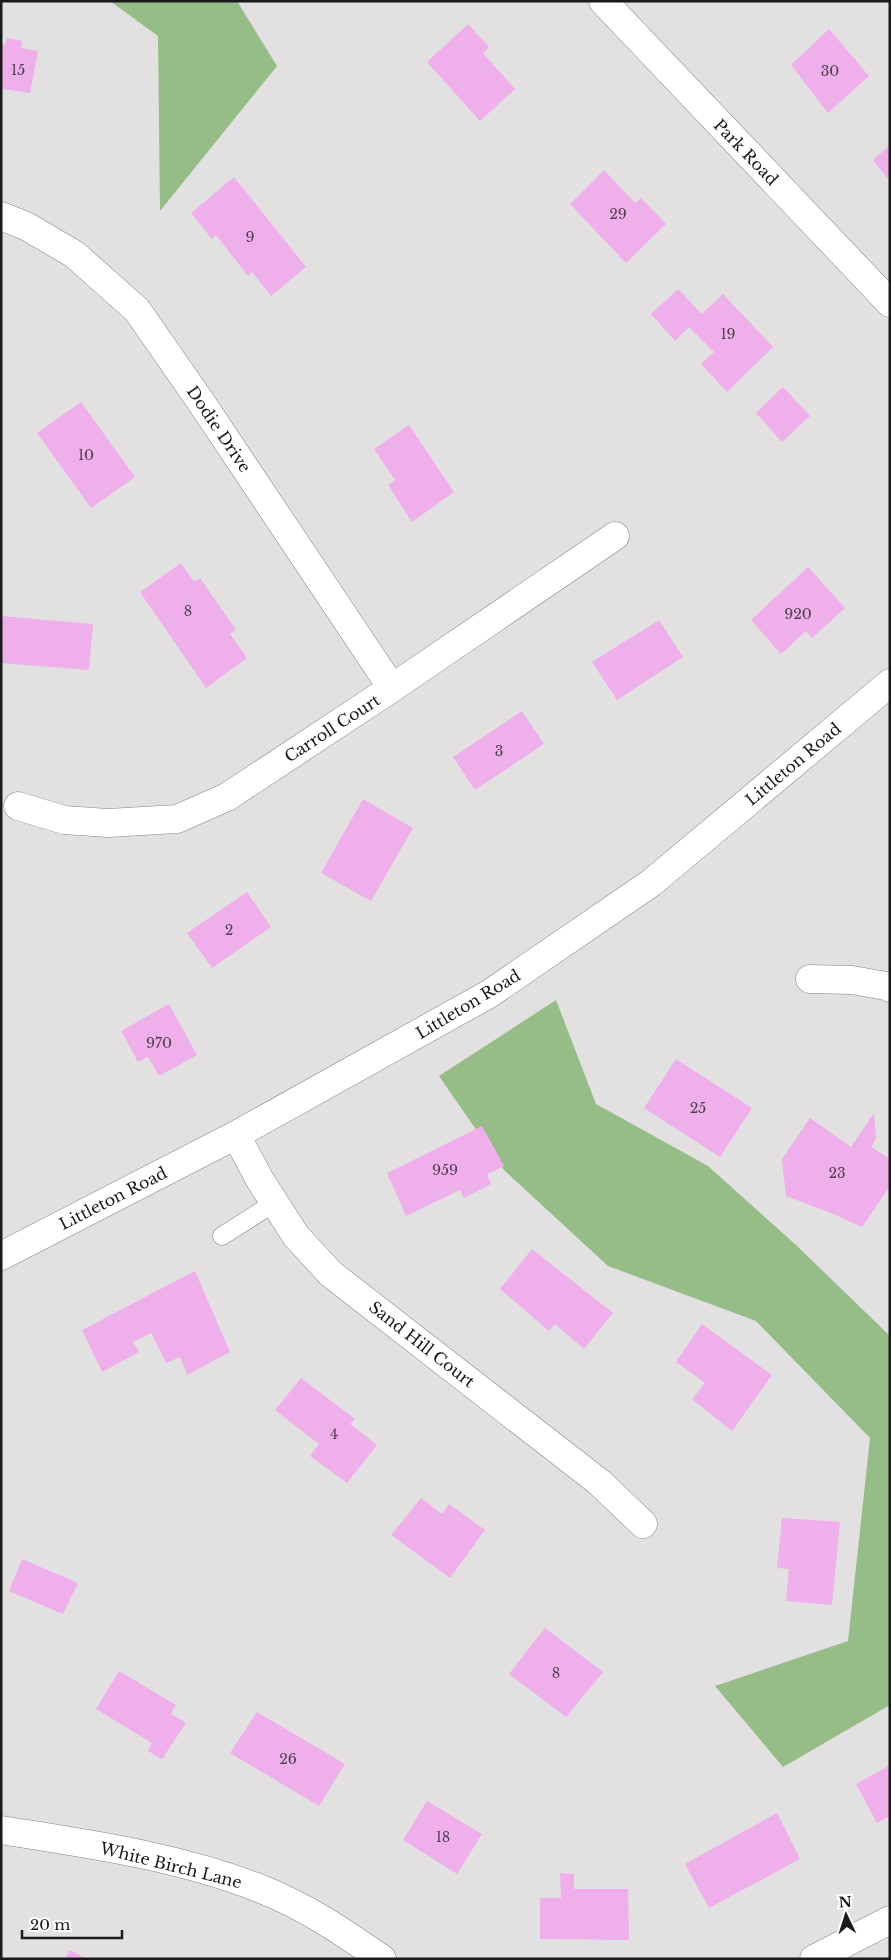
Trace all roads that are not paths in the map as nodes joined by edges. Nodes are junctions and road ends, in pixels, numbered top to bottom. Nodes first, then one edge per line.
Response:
1 (603, 1) edge
2 (1, 216) edge
3 (890, 303) edge
4 (615, 536) dead end
5 (890, 683) edge
6 (392, 688) junction
7 (18, 806) dead end
8 (810, 979) dead end
9 (890, 988) edge
10 (236, 1135) junction
11 (274, 1203) junction
12 (222, 1236) dead end
13 (1, 1256) edge
14 (643, 1524) dead end
15 (1, 1830) edge
16 (890, 1920) edge
17 (382, 1959) edge
18 (814, 1959) edge

1 - 3 street, Park Road
2 - 6 street, Dodie Drive
4 - 6 street, Carroll Court
5 - 10 street, Littleton Road
6 - 7 street, Carroll Court
8 - 9 street
10 - 11 street, Sand Hill Court
10 - 13 street, Littleton Road
11 - 12 lane
11 - 14 street, Sand Hill Court
15 - 17 street, White Birch Lane
16 - 18 street

